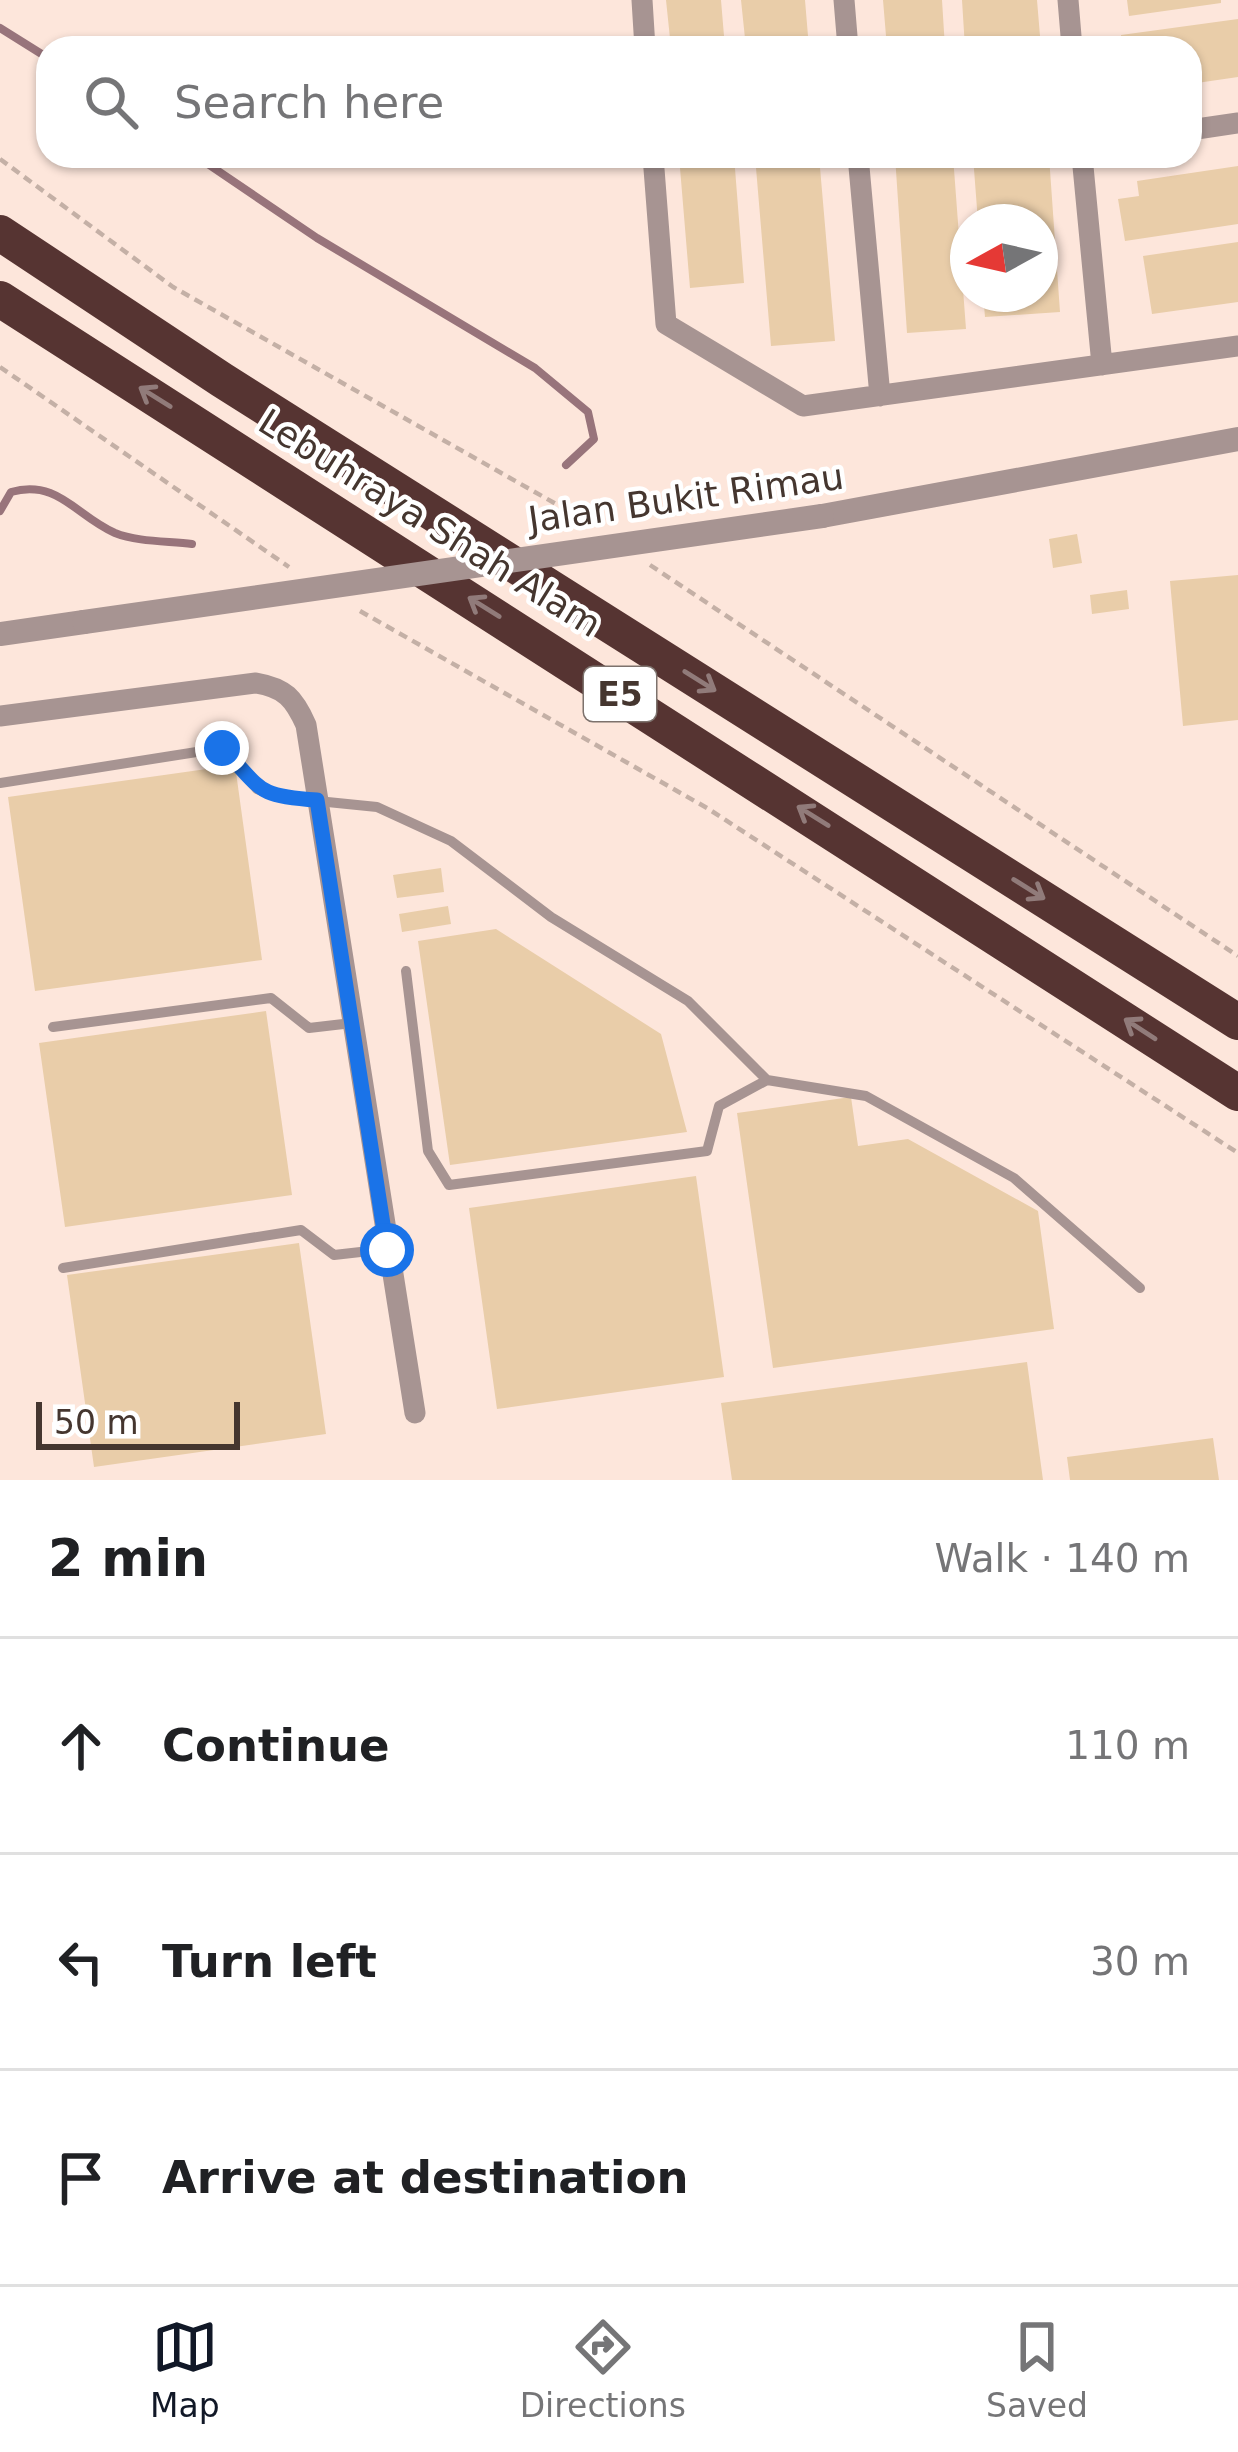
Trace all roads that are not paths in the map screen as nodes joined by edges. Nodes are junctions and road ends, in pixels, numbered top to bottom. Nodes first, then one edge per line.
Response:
1 (642, 0) edge
2 (844, 0) edge
3 (1068, 0) edge
4 (644, 36) edge
5 (847, 36) edge
6 (1071, 36) edge
7 (1238, 123) edge
8 (1202, 128) edge
9 (654, 168) edge
10 (859, 168) edge
11 (1083, 168) edge
12 (0, 233) edge
13 (0, 298) edge
14 (1238, 346) edge
15 (1102, 365) junction
16 (880, 396) junction
17 (1238, 439) edge
18 (0, 634) edge
19 (0, 716) edge
20 (0, 783) edge
21 (317, 800) junction
22 (406, 971) dead end
23 (1238, 1022) edge
24 (352, 1023) junction
25 (53, 1027) dead end
26 (767, 1080) junction
27 (1238, 1093) edge
28 (387, 1250) junction
29 (63, 1268) dead end
30 (1140, 1288) dead end
31 (415, 1413) dead end

1 - 4 street
2 - 5 street
3 - 6 street
7 - 8 street
9 - 16 street
10 - 16 street
11 - 15 street
12 -> 23 highway, Lebuhraya Shah Alam / E5
27 -> 13 highway, Lebuhraya Shah Alam / E5
14 - 15 street
15 - 16 street
17 - 18 street, Jalan Bukit Rimau, bridge
19 - 21 street
20 - 21 lane
21 - 24 street
21 - 26 lane
22 - 26 lane
24 - 25 lane
24 - 28 street
26 - 30 lane
28 - 29 lane
28 - 31 street

